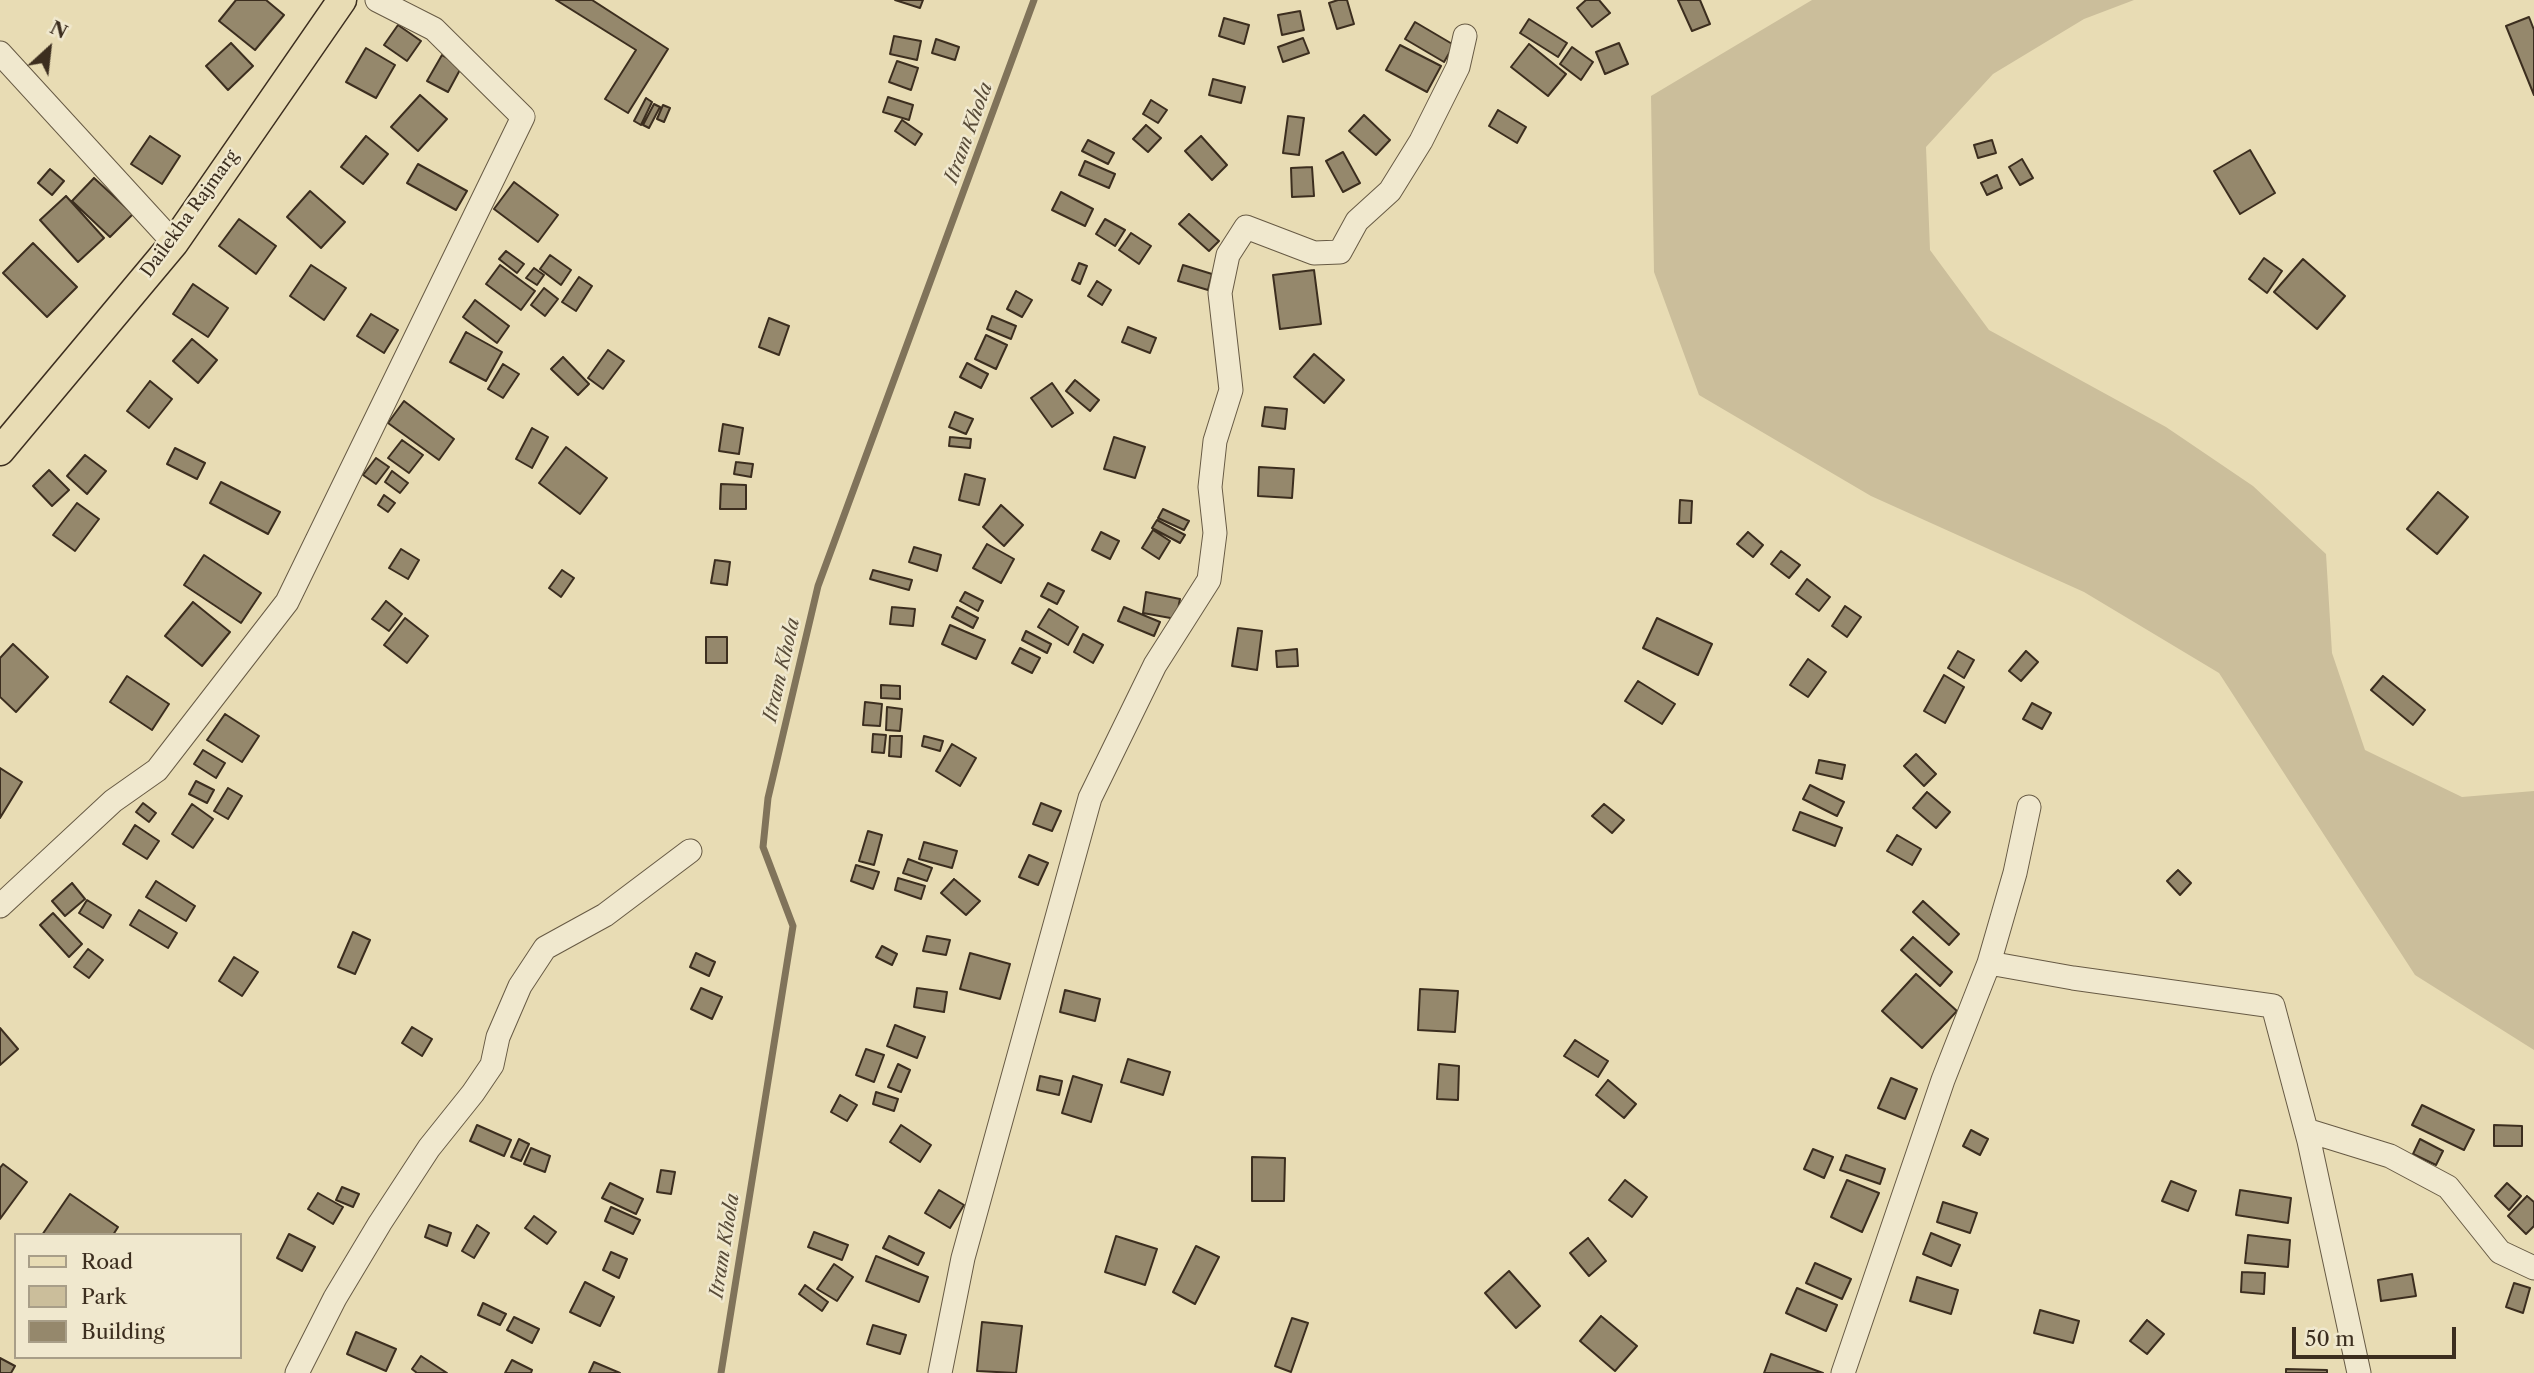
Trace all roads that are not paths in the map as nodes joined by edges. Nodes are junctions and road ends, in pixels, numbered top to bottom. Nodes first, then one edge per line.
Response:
1 (342, 0) edge
2 (377, 0) edge
3 (1465, 36) dead end
4 (0, 53) edge
5 (174, 243) junction
6 (0, 451) edge
7 (2029, 807) dead end
8 (690, 851) dead end
9 (0, 906) edge
10 (1989, 963) junction
11 (2306, 1130) junction
12 (2534, 1268) edge
13 (297, 1373) edge
14 (940, 1373) edge
15 (1843, 1373) edge
16 (2359, 1373) edge

1 - 5 main road, Dailekha Rajmarg
2 - 9 street
3 - 14 street
4 - 5 street
5 - 6 main road, Dailekha Rajmarg
7 - 10 street
8 - 13 street
10 - 11 street
10 - 15 street
11 - 12 street
11 - 16 street

